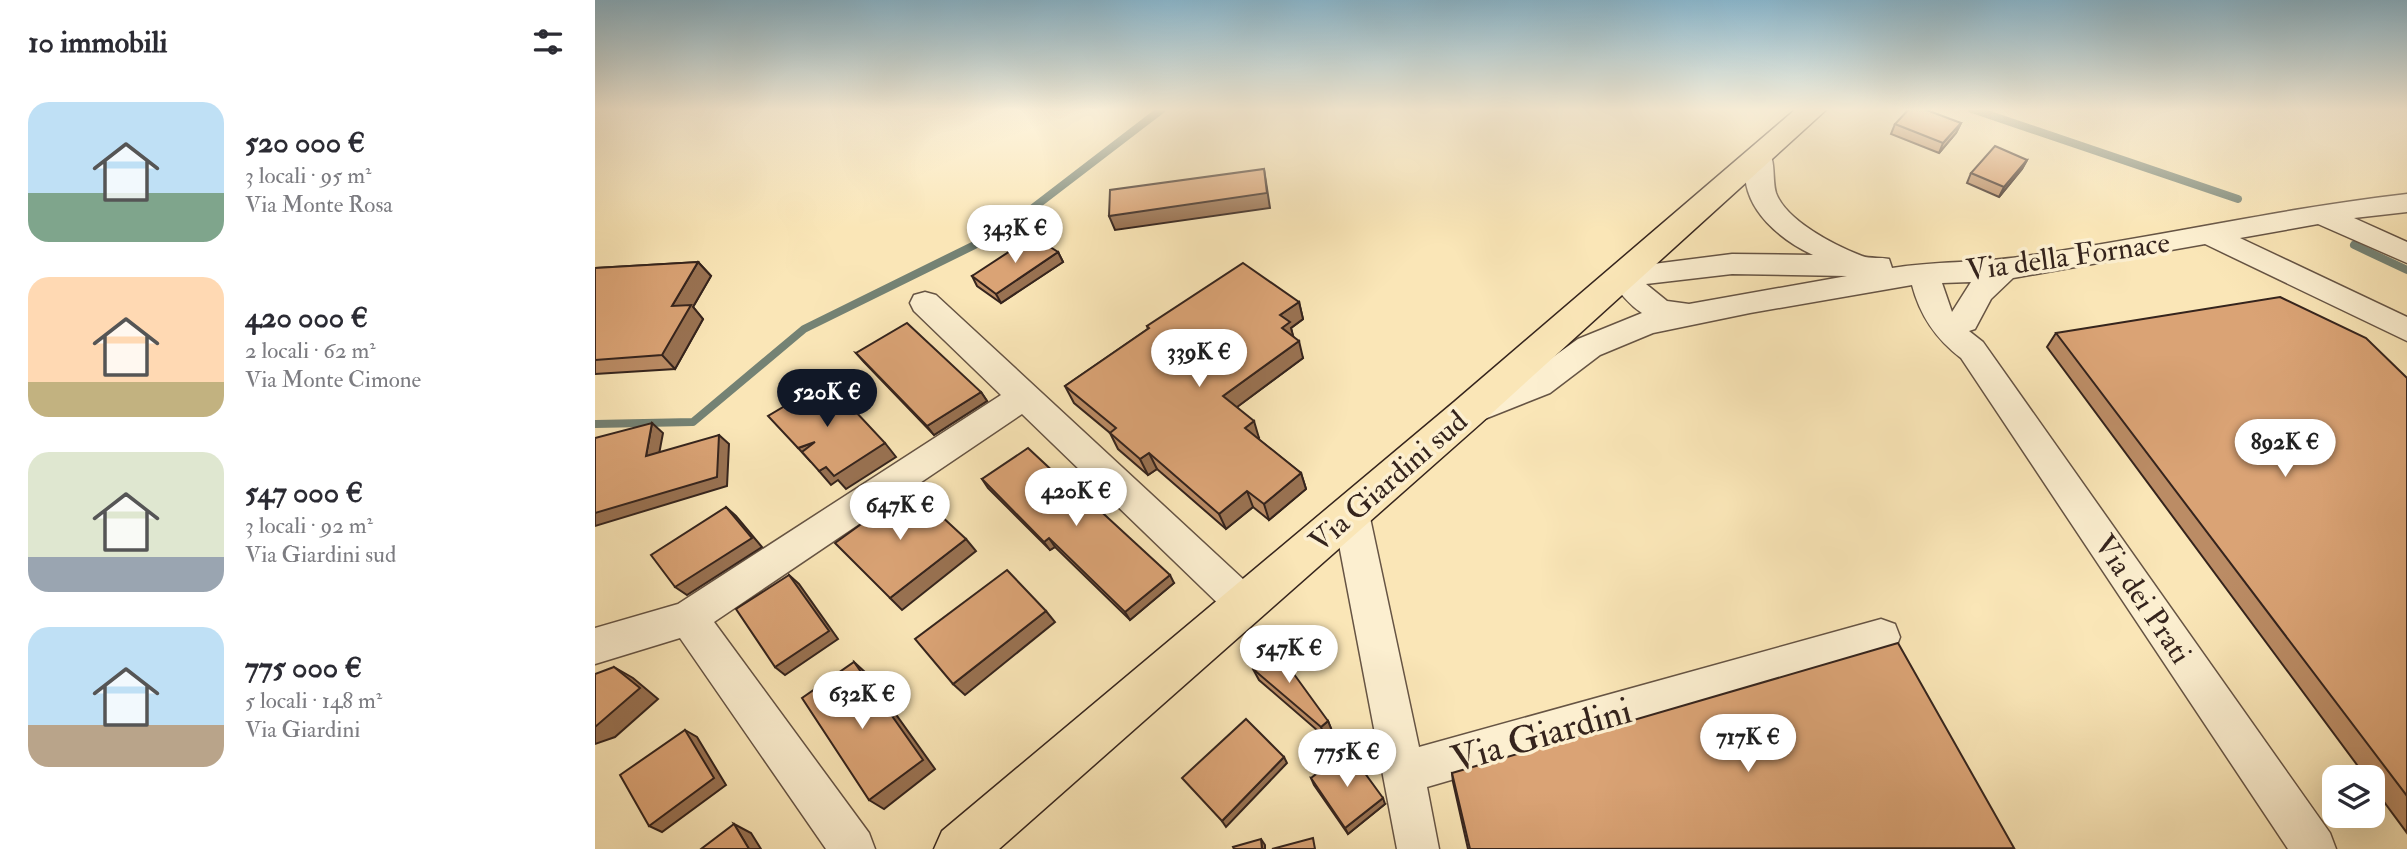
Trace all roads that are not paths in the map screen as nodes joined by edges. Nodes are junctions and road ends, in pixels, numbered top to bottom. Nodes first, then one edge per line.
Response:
1 (1767, 149) edge
2 (1759, 156) junction
3 (2407, 203) edge
4 (2322, 215) junction
5 (2210, 234) junction
6 (2407, 253) edge
7 (2006, 268) junction
8 (1925, 273) junction
9 (1877, 275) junction
10 (1624, 276) junction
11 (925, 303) dead end
12 (1691, 313) junction
13 (1957, 328) junction
14 (2407, 330) edge
15 (1023, 397) junction
16 (1467, 413) junction
17 (1351, 513) junction
18 (1244, 604) junction
19 (688, 618) junction
20 (1881, 637) dead end
21 (595, 646) edge
22 (1403, 773) junction
23 (1419, 847) edge
24 (853, 849) edge
25 (960, 849) edge
26 (2315, 849) edge

1 - 2 main road, Via Giardini sud
2 - 9 street
2 - 10 main road, Via Giardini sud
3 - 4 street, Via della Fornace
4 - 5 street, Via della Fornace
4 - 6 street
5 - 7 street, Via della Fornace
5 - 14 street
7 - 8 street, Via della Fornace
7 - 13 street
8 - 9 street
8 - 13 street, Via dei Prati
9 - 10 street
9 - 12 street
9 - 13 street
10 - 12 street
10 - 16 main road, Via Giardini sud
11 - 15 street
12 - 16 street
13 - 26 street, Via dei Prati
15 - 18 street
15 - 19 street
16 - 17 main road, Via Giardini sud
17 - 18 main road, Via Giardini sud
17 - 22 street
18 - 25 main road, Via Giardini sud
19 - 21 street
19 - 24 street
20 - 22 street, Via Giardini
22 - 23 street

